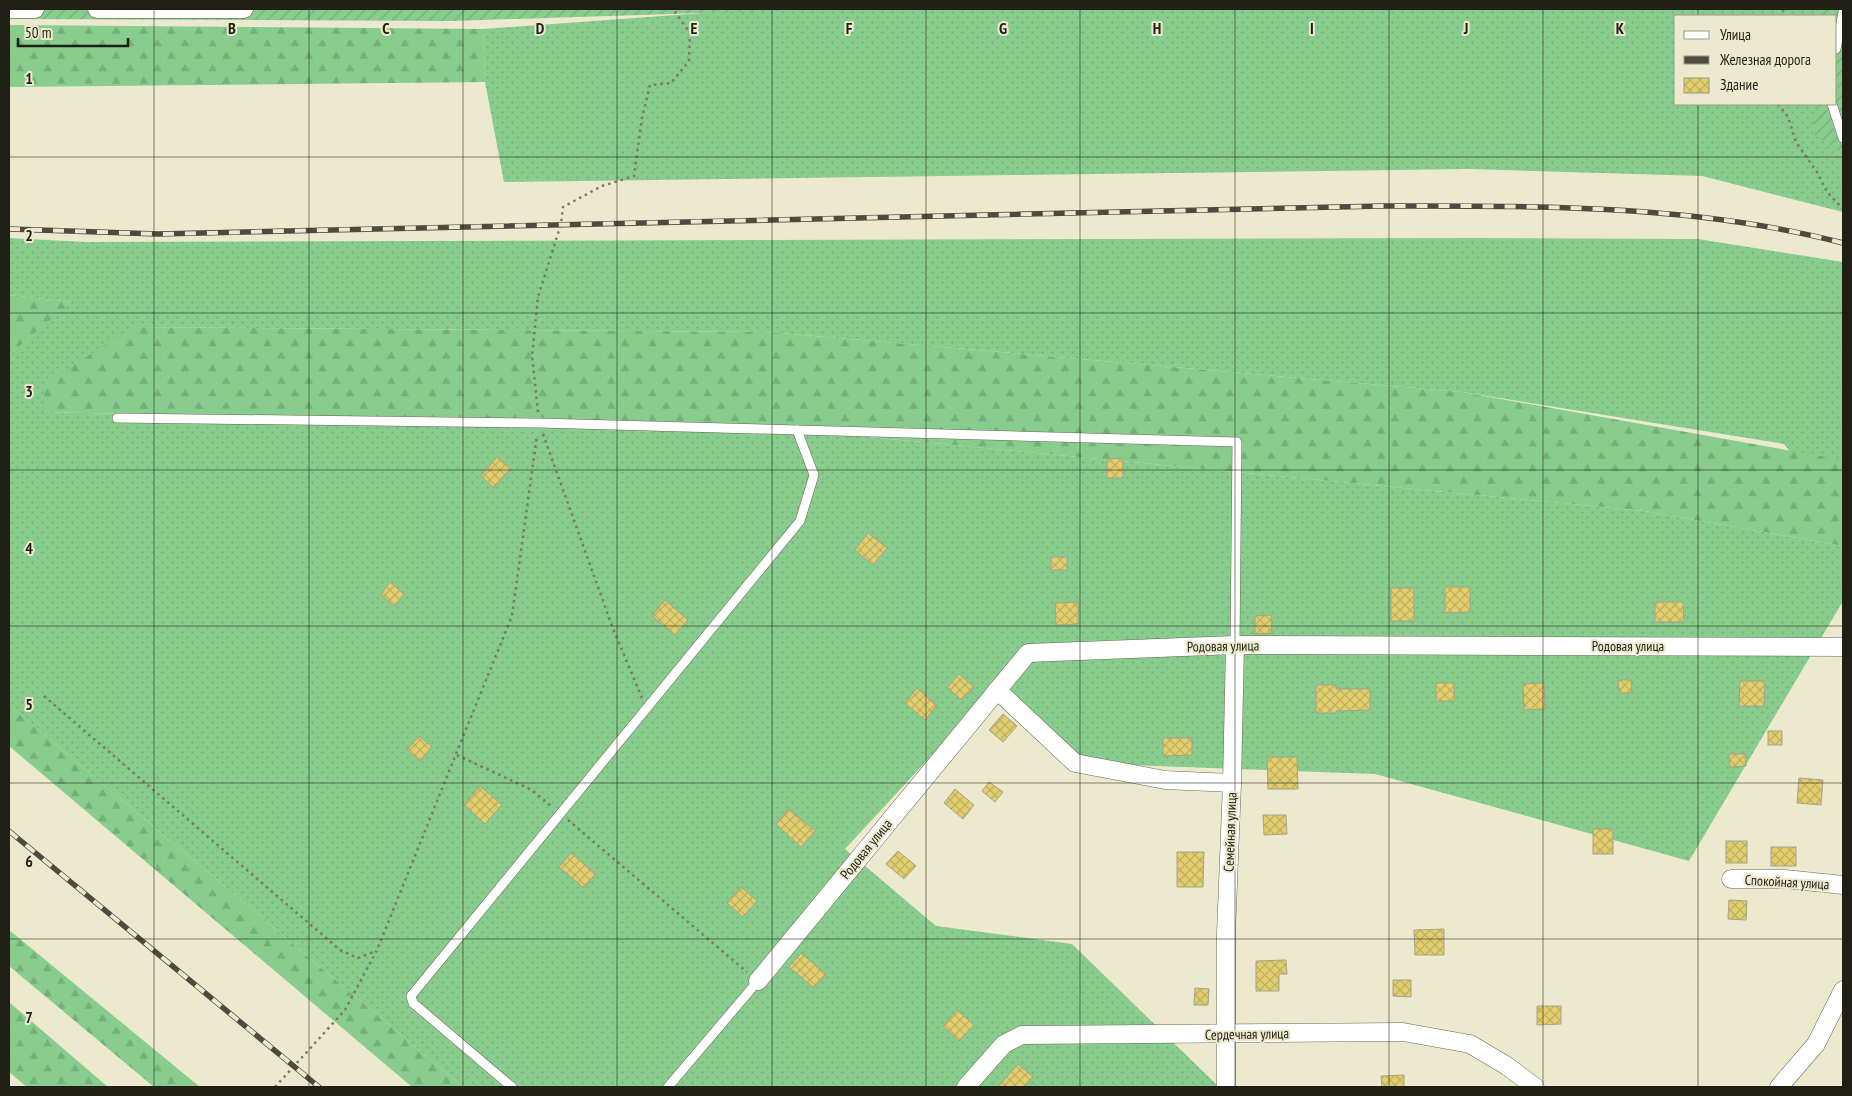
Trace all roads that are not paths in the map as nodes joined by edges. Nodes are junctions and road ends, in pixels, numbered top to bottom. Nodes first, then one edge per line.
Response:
1 (9, 9) edge
2 (35, 9) edge
3 (97, 9) edge
4 (190, 9) edge
5 (244, 9) edge
6 (1843, 12) edge
7 (1837, 44) edge
8 (1832, 105) edge
9 (1843, 138) edge
10 (117, 418) dead end
11 (797, 430) junction
12 (1236, 646) junction
13 (1843, 647) edge
14 (997, 690) junction
15 (1232, 784) junction
16 (1731, 880) dead end
17 (1843, 885) edge
18 (758, 980) joint
19 (1843, 990) edge
20 (1226, 1034) junction
21 (512, 1087) edge
22 (668, 1087) edge
23 (966, 1087) edge
24 (1226, 1087) edge
25 (1535, 1087) edge
26 (1779, 1087) edge

1 - 2 street
3 - 4 street
4 - 5 street
6 - 7 lane
8 - 9 lane
10 - 11 lane
11 - 12 lane
11 - 21 lane
12 - 13 street, Родовая улица
12 - 14 street, Родовая улица
12 - 15 street
14 - 15 street, Семейная улица
14 - 18 street, Родовая улица
15 - 20 street, Семейная улица
16 - 17 street, Спокойная улица
18 - 22 lane
19 - 26 street
20 - 23 street, Сердечная улица
20 - 24 street, Семейная улица
20 - 25 street, Сердечная улица

